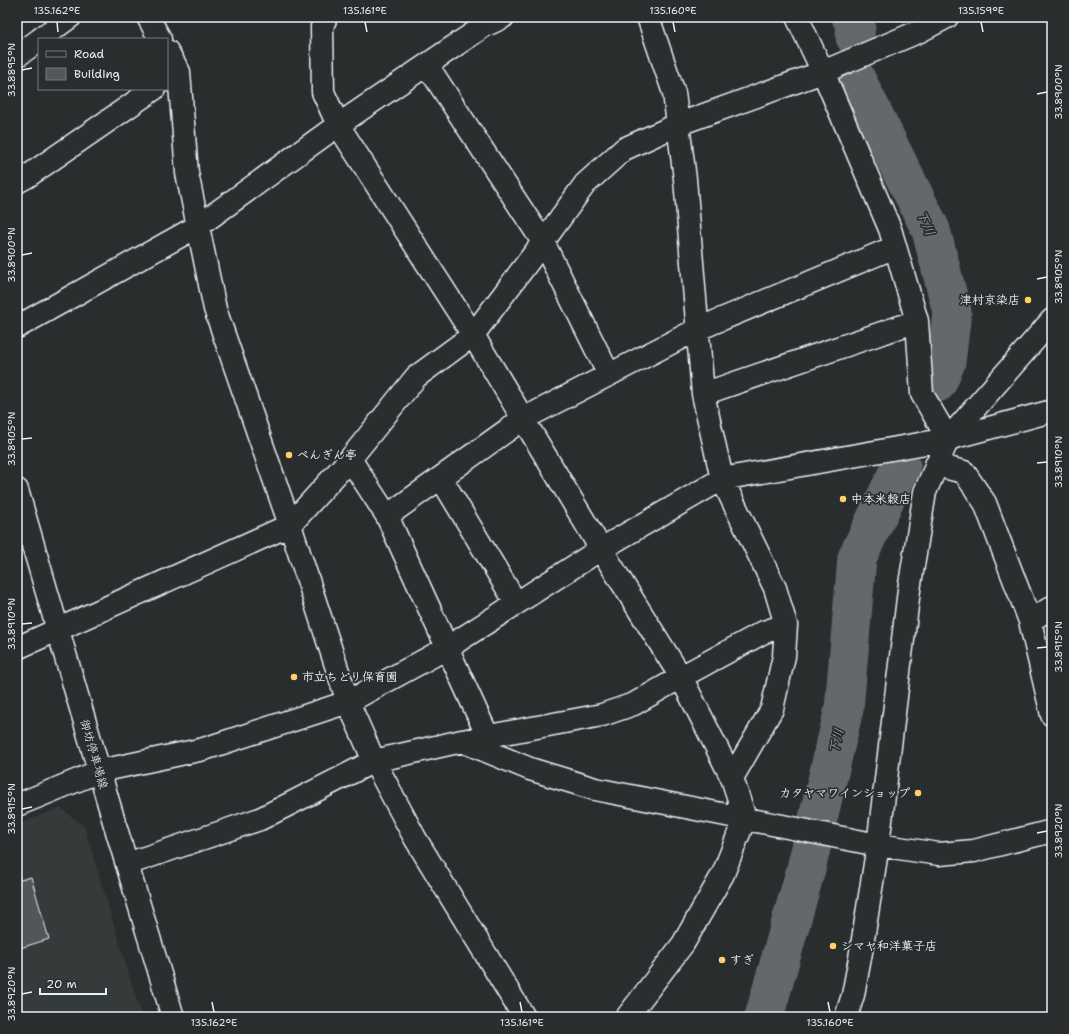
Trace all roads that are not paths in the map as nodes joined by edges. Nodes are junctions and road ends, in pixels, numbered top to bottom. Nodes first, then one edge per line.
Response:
1 (70, 17) edge
2 (148, 17) edge
3 (326, 17) edge
4 (503, 17) edge
5 (648, 17) edge
6 (797, 17) edge
7 (946, 17) edge
8 (917, 24) edge
9 (40, 38) edge
10 (159, 38) edge
11 (38, 40) edge
12 (168, 55) edge
13 (17, 56) edge
14 (427, 65) junction
15 (823, 72) junction
16 (173, 76) edge
17 (153, 90) edge
18 (679, 124) junction
19 (338, 125) junction
20 (17, 182) edge
21 (198, 226) junction
22 (543, 242) junction
23 (895, 247) junction
24 (1052, 320) edge
25 (917, 321) junction
26 (17, 327) edge
27 (698, 329) junction
28 (473, 336) junction
29 (609, 375) junction
30 (703, 394) junction
31 (1052, 411) edge
32 (523, 420) junction
33 (948, 439) junction
34 (350, 459) junction
35 (936, 465) junction
36 (441, 478) junction
37 (722, 479) junction
38 (17, 490) edge
39 (387, 516) junction
40 (290, 525) junction
41 (601, 549) junction
42 (516, 603) junction
43 (1052, 607) edge
44 (1030, 621) junction
45 (786, 625) junction
46 (58, 630) junction
47 (17, 648) edge
48 (447, 648) junction
49 (681, 677) junction
50 (348, 702) junction
51 (1052, 715) edge
52 (488, 737) junction
53 (462, 741) junction
54 (374, 760) junction
55 (100, 771) junction
56 (732, 778) junction
57 (17, 805) edge
58 (745, 818) junction
59 (1052, 831) edge
60 (878, 845) junction
61 (127, 864) junction
62 (173, 1017) edge
63 (524, 1017) edge
64 (627, 1017) edge
65 (846, 1017) edge

1 - 9 street
2 - 10 street
3 - 19 street
4 - 14 street
5 - 18 street
6 - 15 street
7 - 8 street
8 - 15 street
11 - 13 street
12 - 16 street
14 - 19 street
14 - 22 street
15 - 18 street
15 - 23 street
16 - 21 street
17 - 20 street
18 - 22 street
18 - 27 street
19 - 21 street
19 - 28 street
21 - 26 street
21 - 40 street
22 - 28 street
22 - 29 street
23 - 25 street
23 - 27 street
24 - 33 street
25 - 30 street
25 - 33 street
27 - 29 street
27 - 30 street
28 - 32 street
28 - 34 street
29 - 32 street
30 - 37 street
31 - 33 street
32 - 36 street
32 - 41 street
33 - 35 street
33 - 37 street
34 - 39 street
34 - 40 street
35 - 44 street
35 - 60 street
36 - 39 street
36 - 42 street
37 - 41 street
37 - 45 street
38 - 46 street, 御坊停車場線
39 - 48 street
40 - 46 street
40 - 50 street
41 - 42 street
41 - 49 street
42 - 48 street
43 - 44 street
44 - 51 street
45 - 49 street
45 - 56 street
46 - 47 street
46 - 55 street, 御坊停車場線
48 - 50 street
48 - 52 street
49 - 52 street
49 - 56 street
50 - 54 street
50 - 55 street
52 - 53 street
53 - 54 street
53 - 58 street
54 - 61 street
54 - 63 street
55 - 57 street
55 - 61 street, 御坊停車場線
56 - 58 street
58 - 60 street
58 - 64 street
59 - 60 street
60 - 65 street
61 - 62 street, 御坊停車場線

